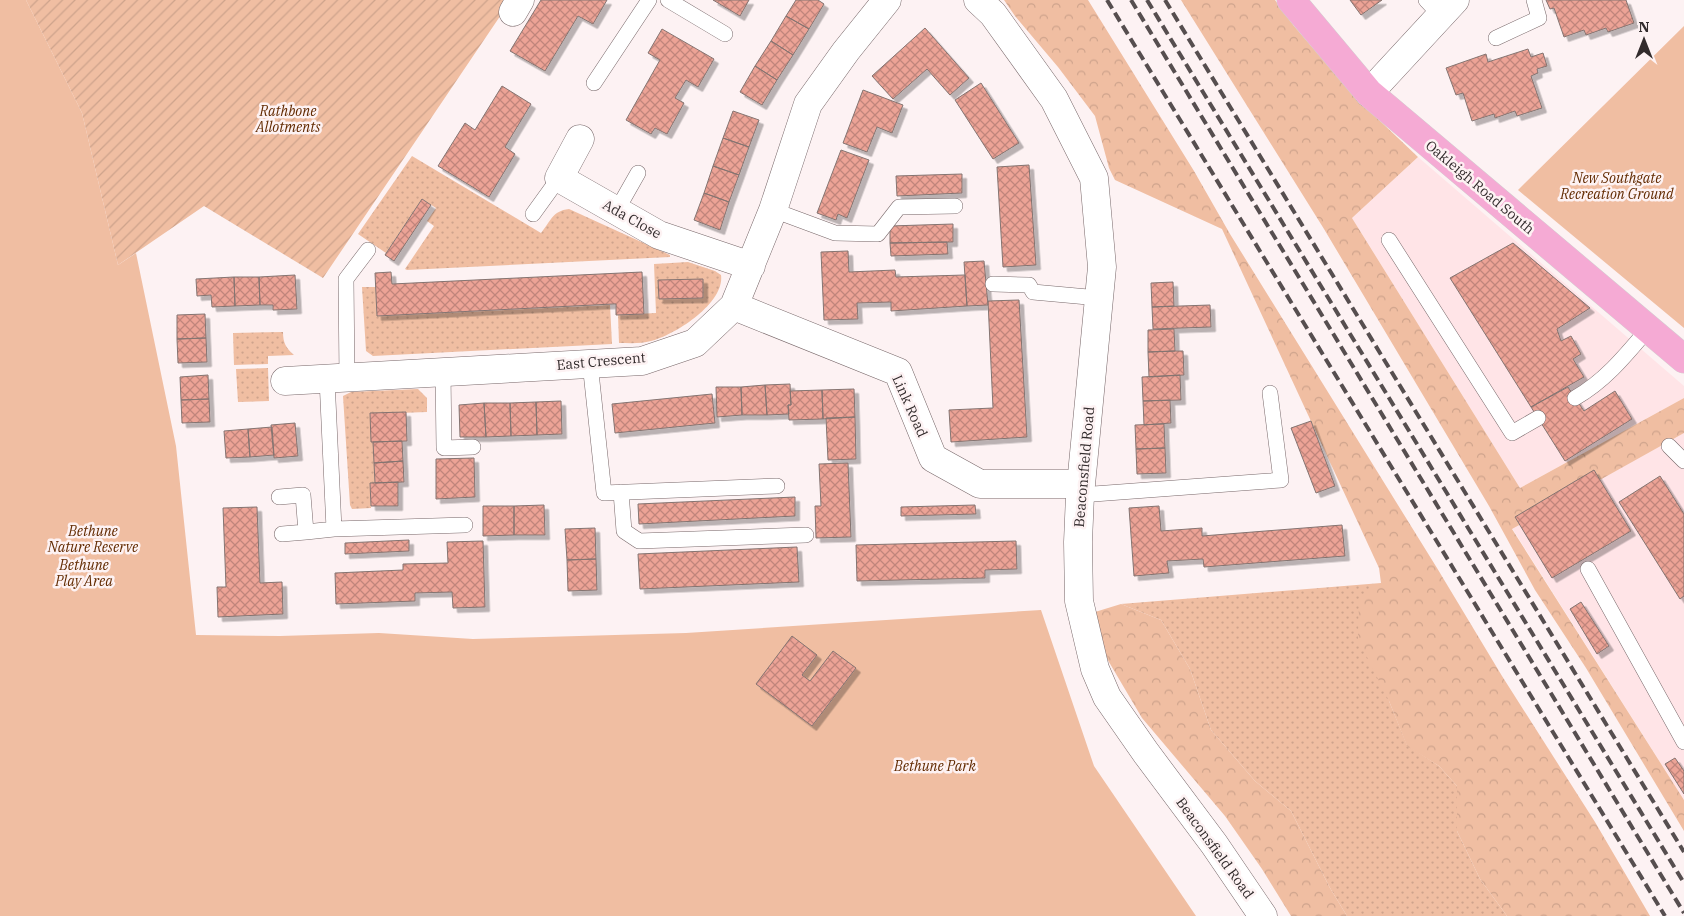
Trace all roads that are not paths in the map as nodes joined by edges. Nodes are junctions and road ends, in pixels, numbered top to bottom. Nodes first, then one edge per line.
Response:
1 (649, 0) edge
2 (668, 0) edge
3 (887, 0) edge
4 (978, 0) edge
5 (1291, 0) edge
6 (1534, 0) edge
7 (1441, 5) edge
8 (725, 34) dead end
9 (1496, 38) dead end
10 (594, 83) dead end
11 (1369, 93) junction
12 (580, 139) dead end
13 (638, 173) dead end
14 (559, 178) junction
15 (955, 206) dead end
16 (616, 210) junction
17 (772, 210) junction
18 (533, 214) dead end
19 (1389, 240) dead end
20 (368, 250) dead end
21 (751, 266) junction
22 (993, 284) dead end
23 (1099, 298) junction
24 (734, 306) junction
25 (1648, 330) junction
26 (1684, 360) edge
27 (590, 363) junction
28 (443, 372) junction
29 (337, 378) junction
30 (286, 381) dead end
31 (1270, 393) dead end
32 (1575, 398) dead end
33 (1538, 418) dead end
34 (1669, 446) dead end
35 (473, 447) dead end
36 (1684, 462) edge
37 (777, 486) dead end
38 (1081, 490) junction
39 (621, 492) junction
40 (279, 497) dead end
41 (465, 526) dead end
42 (334, 529) junction
43 (306, 532) junction
44 (282, 534) dead end
45 (806, 535) dead end
46 (1588, 568) dead end
47 (1684, 742) edge
48 (1263, 916) edge

1 - 10 lane
2 - 8 lane
3 - 17 street, East Crescent
4 - 23 street, Beaconsfield Road
5 - 11 main road, Oakleigh Road South
6 - 9 lane
7 - 11 street
11 - 25 main road, Oakleigh Road South
12 - 14 street
13 - 16 lane
14 - 16 street, Ada Close
14 - 18 lane
15 - 17 lane
16 - 21 street, Ada Close
17 - 21 street, East Crescent
19 - 33 lane
20 - 29 lane
21 - 24 street, East Crescent
22 - 23 lane
23 - 38 street, Beaconsfield Road
24 - 27 street, East Crescent
24 - 38 street, Link Road
25 - 26 main road, Oakleigh Road South
25 - 32 lane
27 - 28 street, East Crescent
27 - 39 lane
28 - 29 street, East Crescent
28 - 35 lane
29 - 30 street, East Crescent
29 - 42 lane
31 - 38 lane
34 - 36 lane
37 - 39 lane
38 - 48 street, Beaconsfield Road
39 - 45 lane
40 - 43 lane
41 - 42 lane
42 - 43 lane
43 - 44 lane
46 - 47 lane

